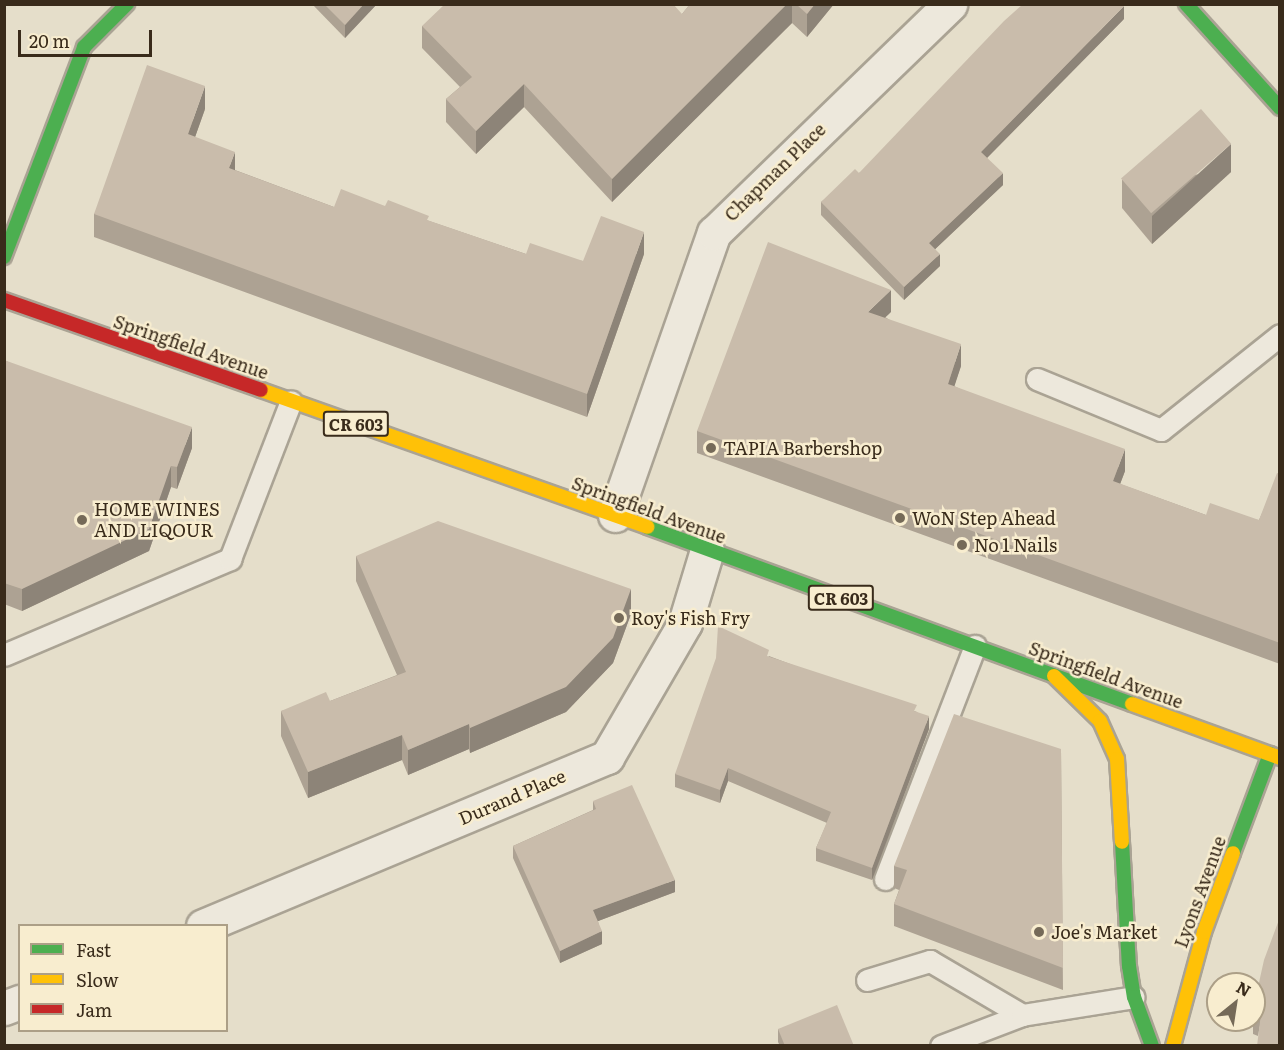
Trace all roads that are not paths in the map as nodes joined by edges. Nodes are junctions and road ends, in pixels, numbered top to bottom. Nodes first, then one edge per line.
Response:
1 (127, 4) edge
2 (950, 4) edge
3 (1186, 4) edge
4 (1280, 108) edge
5 (4, 257) edge
6 (4, 300) edge
7 (1280, 335) edge
8 (1037, 379) dead end
9 (291, 401) junction
10 (615, 515) junction
11 (707, 550) junction
12 (975, 646) junction
13 (4, 656) edge
14 (1050, 673) junction
15 (1275, 756) edge
16 (885, 879) dead end
17 (208, 924) edge
18 (867, 980) dead end
19 (1134, 996) junction
20 (1022, 1015) junction
21 (941, 1046) edge
22 (1152, 1046) edge
23 (1173, 1046) edge

1 - 5 main road
2 - 10 street, Chapman Place
3 - 4 main road
6 - 9 main road, Springfield Avenue / CR 603
7 - 8 lane
9 - 10 main road, Springfield Avenue / CR 603
9 - 13 lane
10 - 11 main road, Springfield Avenue / CR 603
11 - 12 main road, Springfield Avenue / CR 603
11 - 17 street, Durand Place
12 - 14 main road, Springfield Avenue / CR 603
12 - 16 lane
14 - 15 main road, Springfield Avenue / CR 603
14 - 19 main road
15 - 23 main road, Lyons Avenue
18 - 20 lane
19 - 20 lane
19 - 22 main road
20 - 21 lane

